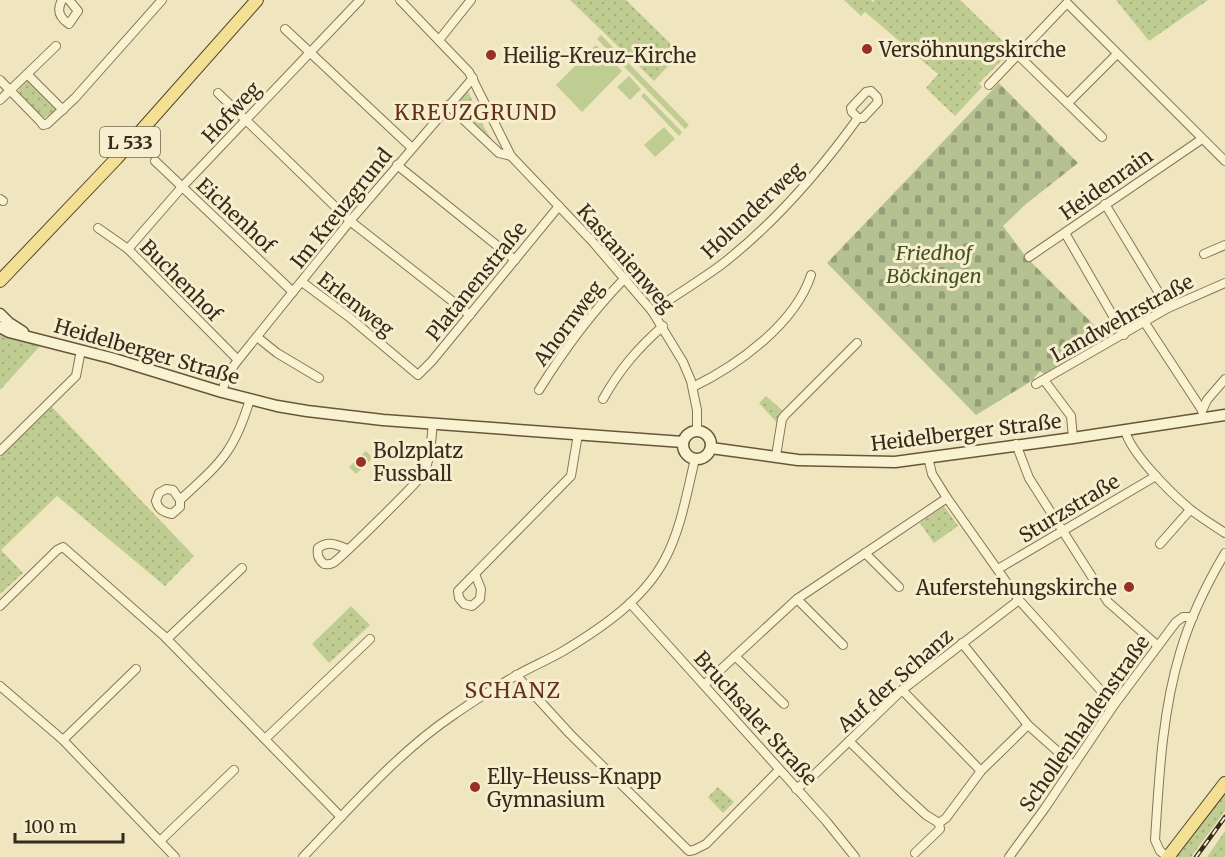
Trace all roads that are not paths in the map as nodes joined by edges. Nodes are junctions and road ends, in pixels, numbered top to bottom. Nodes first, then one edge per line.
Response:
1 (62, 0) edge
2 (69, 0) edge
3 (162, 0) edge
4 (247, 0) edge
5 (257, 0) edge
6 (360, 0) edge
7 (400, 0) edge
8 (471, 0) edge
9 (285, 29) dead end
10 (439, 40) junction
11 (56, 45) dead end
12 (310, 52) junction
13 (1117, 54) junction
14 (1018, 55) junction
15 (27, 74) junction
16 (473, 78) junction
17 (0, 80) edge
18 (989, 85) dead end
19 (10, 90) junction
20 (218, 93) dead end
21 (0, 100) edge
22 (1068, 103) junction
23 (448, 105) junction
24 (63, 110) junction
25 (858, 118) dead end
26 (246, 119) junction
27 (1102, 137) dead end
28 (1202, 139) junction
29 (412, 148) junction
30 (511, 156) junction
31 (155, 161) dead end
32 (1225, 161) edge
33 (397, 165) junction
34 (182, 187) junction
35 (1105, 204) junction
36 (559, 206) junction
37 (350, 221) junction
38 (98, 228) dead end
39 (1065, 233) junction
40 (1225, 245) edge
41 (128, 249) junction
42 (1204, 254) dead end
43 (1029, 257) dead end
44 (515, 260) junction
45 (0, 272) edge
46 (811, 275) dead end
47 (625, 278) junction
48 (0, 281) edge
49 (302, 282) junction
50 (1225, 283) edge
51 (294, 292) junction
52 (1168, 308) junction
53 (652, 311) junction
54 (0, 314) edge
55 (470, 315) junction
56 (1144, 323) junction
57 (663, 326) junction
58 (0, 327) edge
59 (1124, 335) junction
60 (257, 337) junction
61 (34, 338) junction
62 (857, 343) dead end
63 (81, 350) junction
64 (238, 360) junction
65 (418, 375) joint
66 (319, 378) dead end
67 (1225, 379) edge
68 (1044, 380) junction
69 (1036, 384) dead end
70 (693, 387) junction
71 (539, 390) dead end
72 (222, 392) junction
73 (250, 399) junction
74 (603, 399) dead end
75 (1202, 414) junction
76 (1225, 415) edge
77 (433, 423) junction
78 (1125, 430) junction
79 (697, 431) junction
80 (578, 434) junction
81 (1073, 438) junction
82 (683, 442) junction
83 (1016, 444) junction
84 (711, 448) junction
85 (0, 452) edge
86 (776, 456) junction
87 (928, 457) junction
88 (695, 459) junction
89 (1156, 476) junction
90 (947, 498) junction
91 (180, 500) dead end
92 (1190, 510) junction
93 (1062, 531) junction
94 (1225, 533) edge
95 (1160, 544) dead end
96 (348, 549) dead end
97 (865, 553) junction
98 (1225, 553) edge
99 (242, 568) dead end
100 (998, 569) junction
101 (475, 574) dead end
102 (900, 586) dead end
103 (796, 599) junction
104 (1019, 600) junction
105 (630, 603) junction
106 (0, 606) edge
107 (1193, 617) junction
108 (167, 639) junction
109 (370, 639) dead end
110 (962, 643) junction
111 (843, 645) dead end
112 (1158, 646) junction
113 (735, 656) junction
114 (136, 669) dead end
115 (516, 675) junction
116 (704, 685) junction
117 (0, 686) edge
118 (902, 690) junction
119 (784, 704) dead end
120 (1114, 705) junction
121 (1028, 724) junction
122 (265, 739) junction
123 (63, 740) junction
124 (849, 741) junction
125 (1072, 765) junction
126 (234, 770) dead end
127 (779, 770) junction
128 (981, 771) junction
129 (1225, 783) edge
130 (796, 789) junction
131 (341, 817) junction
132 (939, 823) junction
133 (160, 841) junction
134 (915, 853) dead end
135 (176, 857) edge
136 (303, 857) edge
137 (855, 857) edge
138 (1009, 857) edge
139 (1168, 857) edge

1 - 2 street
3 - 24 street
4 - 45 main road, L 533
5 - 48 main road, L 533
6 - 12 street, Hofweg
7 - 10 street
8 - 10 street
9 - 12 street
10 - 16 street
11 - 15 street
12 - 26 street, Hofweg
12 - 29 street
13 - 14 street
13 - 22 street
13 - 28 street
14 - 18 street
14 - 22 street
15 - 19 street
15 - 24 street
16 - 23 street, Im Kreuzgrund
16 - 30 street, Kastanienweg
17 - 19 street
19 - 21 street
19 - 24 street
20 - 26 street
22 - 27 street
23 - 29 street, Im Kreuzgrund
23 - 30 street, Kastanienweg
25 - 53 street, Holunderweg
26 - 34 street, Hofweg
26 - 37 street
28 - 32 street
28 - 35 street, Heidenrain
29 - 33 street, Im Kreuzgrund
30 - 36 street, Kastanienweg
31 - 34 street, Eichenhof
33 - 37 street, Im Kreuzgrund
33 - 44 street
34 - 41 street, Hofweg
34 - 51 street, Eichenhof
35 - 39 street, Heidenrain
35 - 52 street
36 - 44 street, Platanenstraße
36 - 47 street, Kastanienweg
37 - 49 street, Im Kreuzgrund
37 - 55 street
38 - 41 street, Buchenhof
39 - 43 street, Heidenrain
39 - 59 street
40 - 42 street, Landwehrstraße
41 - 64 street, Buchenhof
44 - 55 street, Platanenstraße
46 - 70 street
47 - 53 street, Kastanienweg
47 - 71 street, Ahornweg
49 - 51 street, Im Kreuzgrund
49 - 65 street, Erlenweg
50 - 52 street, Landwehrstraße
51 - 60 street, Im Kreuzgrund
52 - 56 street, Landwehrstraße
53 - 57 street, Kastanienweg
54 - 61 main road, Heidelberger Straße
55 - 65 street, Platanenstraße
56 - 59 street, Landwehrstraße
56 - 75 street
57 - 70 street, Kastanienweg
57 - 74 street
58 - 61 main road, Heidelberger Straße
59 - 68 street, Landwehrstraße
60 - 64 street, Im Kreuzgrund
60 - 66 street
61 - 63 main road, Heidelberger Straße
62 - 86 street
63 - 72 main road, Heidelberger Straße
63 - 85 street
64 - 72 street, Im Kreuzgrund
67 - 75 street
68 - 69 street, Landwehrstraße
68 - 81 street
70 - 79 street, Kastanienweg
72 - 73 main road, Heidelberger Straße
73 - 77 main road, Heidelberger Straße
73 - 91 street, Heidelberger Straße
75 - 76 main road, Heidelberger Straße
75 - 78 main road, Heidelberger Straße
77 - 80 main road, Heidelberger Straße
77 - 96 street
78 - 81 main road, Heidelberger Straße
78 - 89 street
79 - 82 main road
79 - 84 main road
80 - 82 main road, Heidelberger Straße
80 - 101 street
81 - 83 main road, Heidelberger Straße
82 - 88 main road
83 - 87 main road, Heidelberger Straße
83 - 93 street
84 - 86 main road, Heidelberger Straße
84 - 88 main road
86 - 87 main road, Heidelberger Straße
87 - 90 street
88 - 105 street
89 - 92 street
89 - 93 street, Sturzstraße
90 - 97 street
90 - 100 street
92 - 94 street
92 - 95 street
93 - 100 street, Sturzstraße
93 - 112 street
97 - 102 street
97 - 103 street
98 - 107 street
99 - 108 street
100 - 104 street
103 - 111 street
103 - 113 street
104 - 110 street, Auf der Schanz
104 - 120 street
105 - 115 street
105 - 116 street, Bruchsaler Straße
106 - 108 street
107 - 112 street, Schollenhaldenstraße
107 - 139 street
108 - 122 street
109 - 122 street
110 - 118 street, Auf der Schanz
110 - 121 street
112 - 120 street, Schollenhaldenstraße
113 - 116 street
113 - 119 street
114 - 123 street
115 - 127 street
115 - 131 street
116 - 127 street, Bruchsaler Straße
117 - 123 street
118 - 124 street, Auf der Schanz
118 - 128 street
120 - 125 street, Schollenhaldenstraße
121 - 125 street
121 - 128 street
122 - 131 street
123 - 133 street
124 - 130 street, Auf der Schanz
124 - 132 street
125 - 138 street, Schollenhaldenstraße
126 - 133 street
127 - 130 street, Bruchsaler Straße
128 - 132 street
129 - 139 main road
130 - 137 street, Bruchsaler Straße
131 - 136 street
132 - 134 street
133 - 135 street

